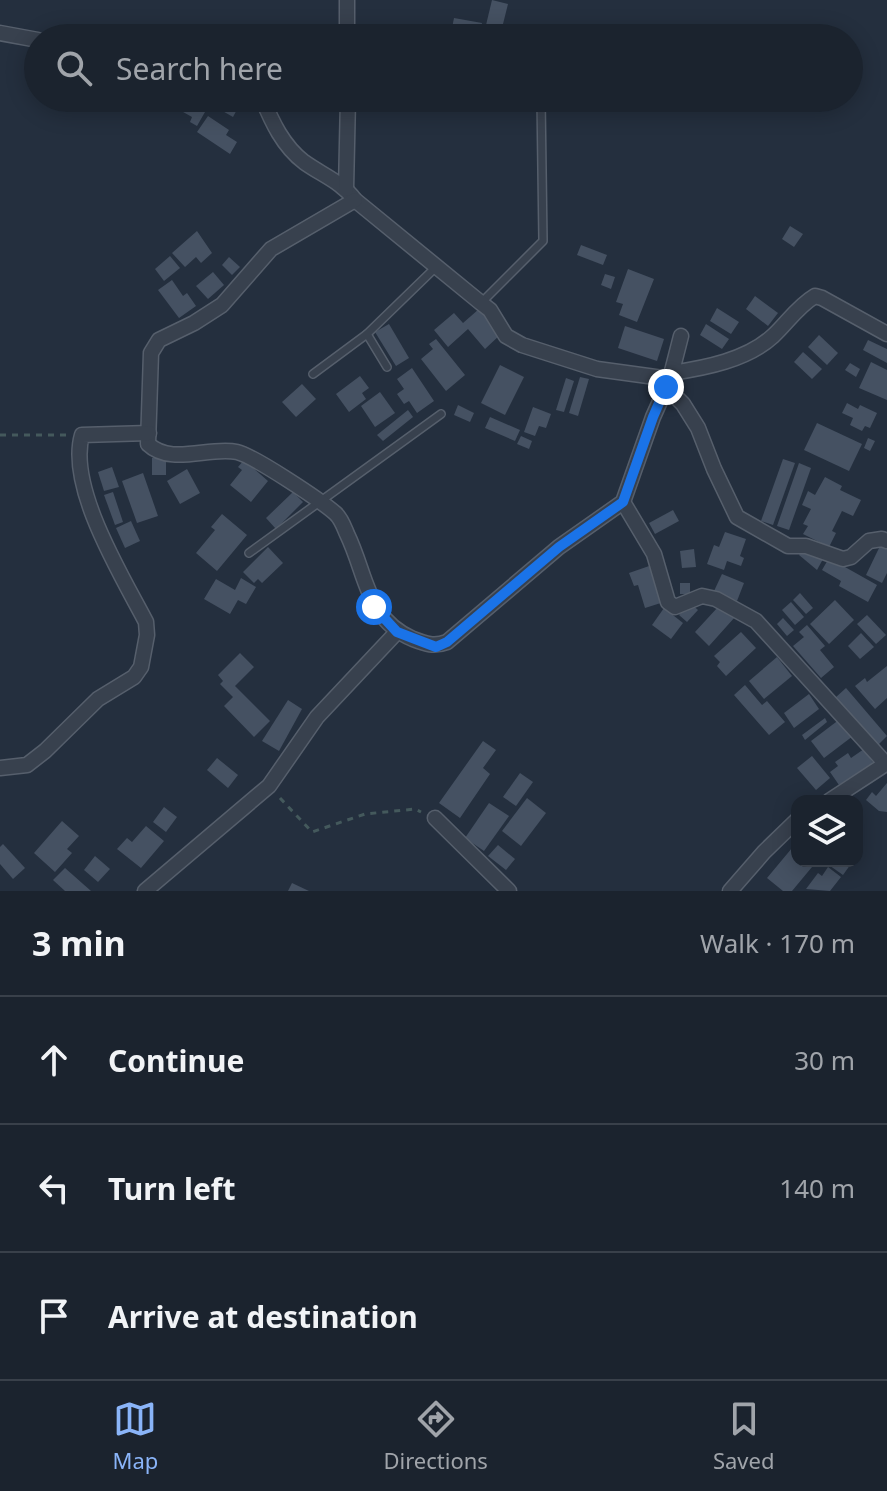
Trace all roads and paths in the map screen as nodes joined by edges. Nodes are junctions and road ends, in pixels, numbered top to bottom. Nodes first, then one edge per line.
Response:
1 (347, 0) edge
2 (347, 24) edge
3 (0, 33) edge
4 (24, 37) edge
5 (269, 112) edge
6 (348, 112) edge
7 (541, 112) edge
8 (351, 194) junction
9 (438, 266) junction
10 (481, 303) junction
11 (884, 326) edge
12 (367, 334) junction
13 (681, 336) dead end
14 (387, 367) dead end
15 (313, 374) dead end
16 (669, 380) junction
17 (441, 414) dead end
18 (149, 433) junction
19 (0, 435) edge
20 (82, 435) junction
21 (623, 502) junction
22 (320, 503) junction
23 (887, 541) edge
24 (249, 553) dead end
25 (397, 632) junction
26 (887, 763) edge
27 (0, 768) edge
28 (269, 786) junction
29 (838, 795) edge
30 (435, 818) joint
31 (791, 826) edge
32 (145, 891) edge
33 (509, 891) edge
34 (730, 891) edge

1 - 2 street
3 - 4 street
5 - 8 street
6 - 8 street
7 - 10 lane
8 - 9 street
8 - 18 street
9 - 10 street
9 - 12 lane
10 - 16 street
11 - 16 street
12 - 14 lane
12 - 15 lane
13 - 16 street
16 - 21 street
16 - 23 street
17 - 22 lane
18 - 20 street
18 - 22 street
19 - 20 path
20 - 27 street
21 - 25 street
21 - 26 street
22 - 24 lane
22 - 25 street
25 - 28 street
26 - 29 street
28 - 30 path
28 - 32 street
30 - 33 street
31 - 34 street

